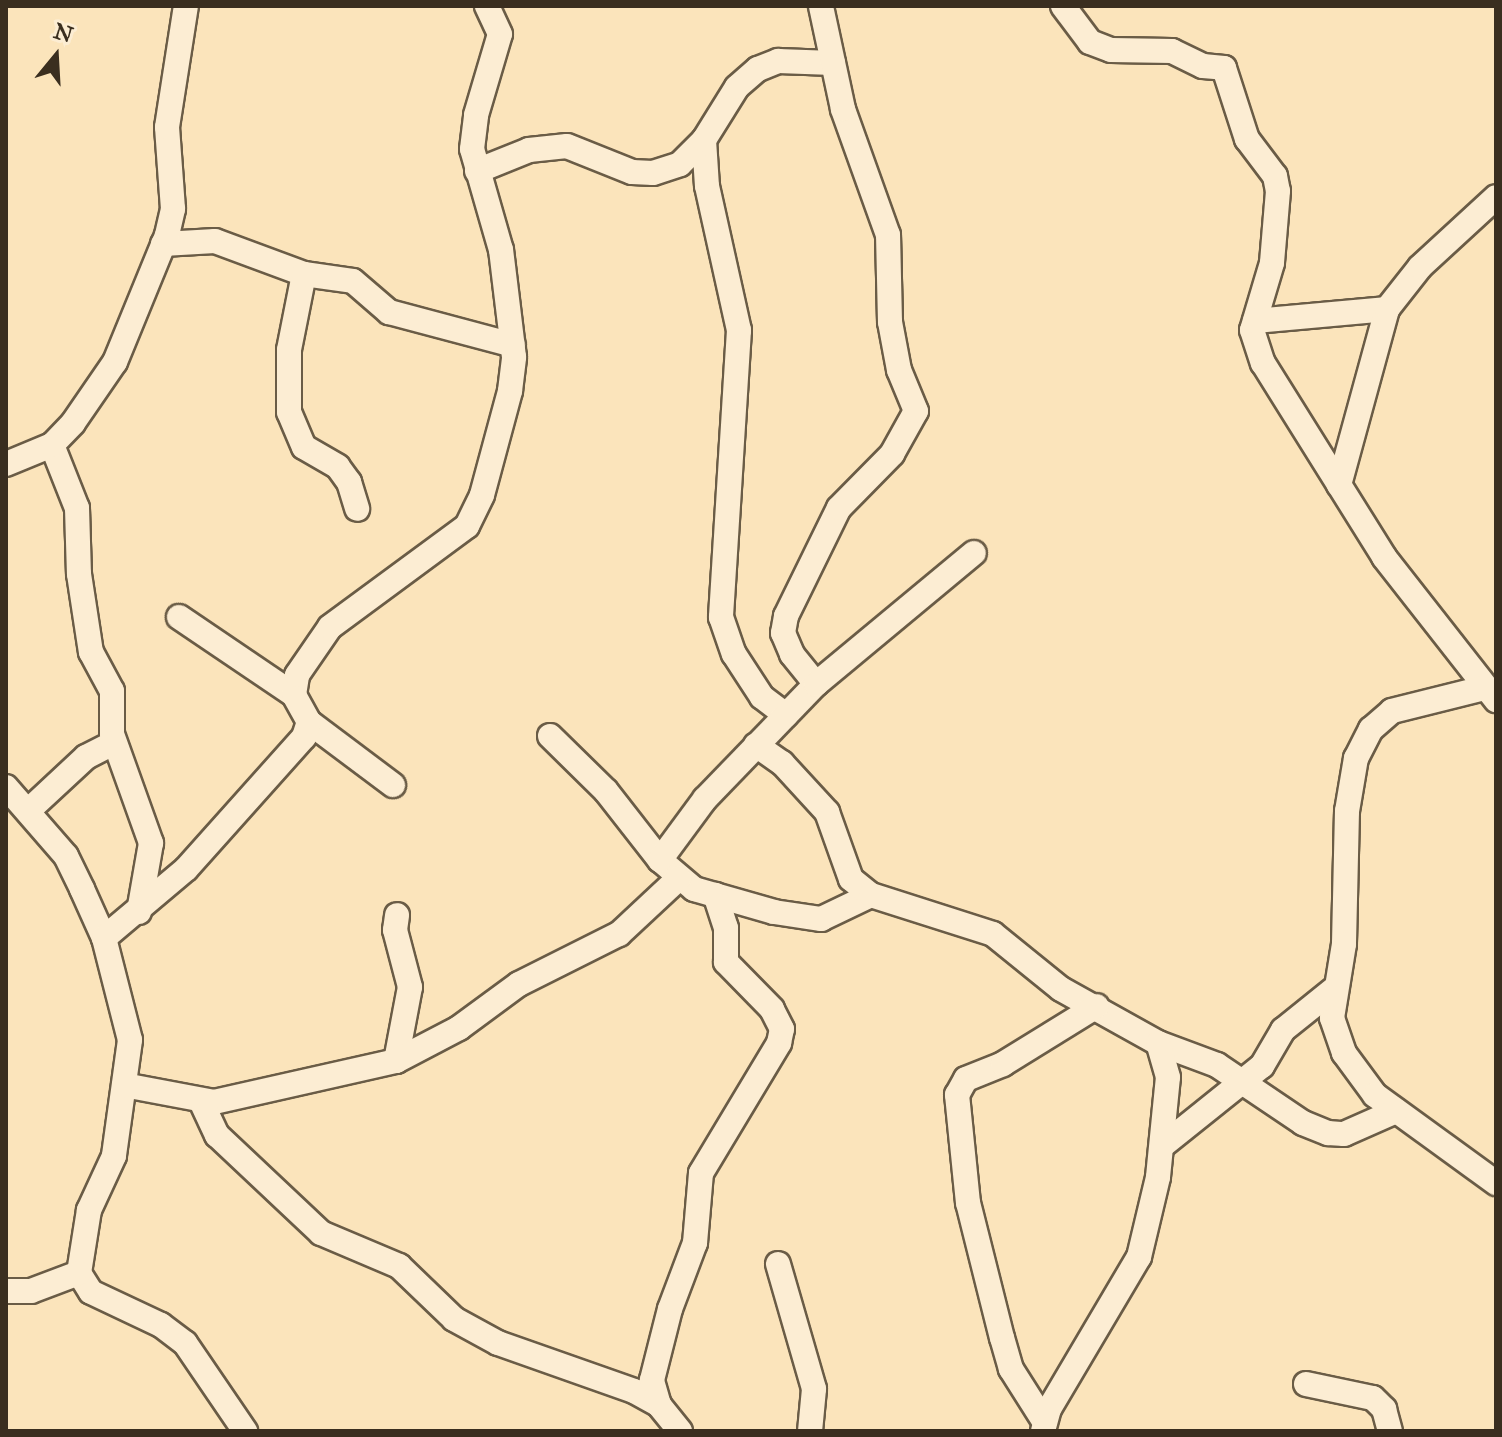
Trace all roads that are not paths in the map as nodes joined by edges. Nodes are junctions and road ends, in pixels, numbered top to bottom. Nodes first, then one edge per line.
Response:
1 (186, 6) edge
2 (487, 6) edge
3 (821, 6) edge
4 (1063, 6) edge
5 (833, 63) junction
6 (704, 140) junction
7 (477, 171) junction
8 (1496, 197) edge
9 (163, 244) junction
10 (304, 274) junction
11 (1387, 309) junction
12 (1255, 321) junction
13 (513, 345) junction
14 (52, 445) junction
15 (6, 464) edge
16 (1339, 485) junction
17 (357, 509) dead end
18 (974, 553) dead end
19 (179, 617) dead end
20 (816, 684) junction
21 (1490, 694) edge
22 (294, 695) junction
23 (786, 715) junction
24 (309, 722) junction
25 (550, 736) dead end
26 (114, 743) junction
27 (756, 745) junction
28 (393, 785) dead end
29 (6, 787) edge
30 (29, 810) junction
31 (660, 860) junction
32 (679, 878) junction
33 (715, 895) junction
34 (871, 895) junction
35 (139, 912) junction
36 (397, 915) dead end
37 (104, 938) junction
38 (1333, 990) junction
39 (1097, 1006) junction
40 (1158, 1043) junction
41 (396, 1061) junction
42 (1244, 1081) junction
43 (124, 1085) junction
44 (201, 1101) junction
45 (1396, 1111) junction
46 (1162, 1146) junction
47 (1496, 1183) edge
48 (778, 1264) dead end
49 (79, 1273) junction
50 (6, 1291) edge
51 (1306, 1384) dead end
52 (659, 1405) junction
53 (1043, 1426) edge
54 (245, 1431) edge
55 (680, 1431) edge
56 (810, 1431) edge
57 (1390, 1431) edge

1 - 9 street
2 - 7 street
3 - 5 street
4 - 12 street
5 - 6 street
5 - 20 street
6 - 7 street
6 - 23 street
7 - 13 street
8 - 11 street
9 - 10 street
9 - 14 street
10 - 13 street
10 - 17 street
11 - 12 street
11 - 16 street
12 - 16 street
13 - 22 street
14 - 15 street
14 - 26 street
16 - 21 street
18 - 20 street
19 - 22 street
20 - 23 street
21 - 38 street
22 - 24 street
23 - 27 street
24 - 28 street
24 - 35 street
25 - 31 street
26 - 30 street
26 - 35 street
27 - 31 street
27 - 34 street
29 - 30 street
30 - 37 street
31 - 32 street
32 - 33 street
32 - 41 street
33 - 34 street
33 - 52 street
34 - 39 street
35 - 37 street
36 - 41 street
37 - 43 street
38 - 42 street
38 - 45 street
39 - 40 street
39 - 53 street
40 - 42 street
40 - 46 street
41 - 44 street
42 - 45 street
42 - 46 street
43 - 44 street
43 - 49 street
44 - 52 street
45 - 47 street
46 - 53 street
48 - 56 street
49 - 50 street
49 - 54 street
51 - 57 street
52 - 55 street

